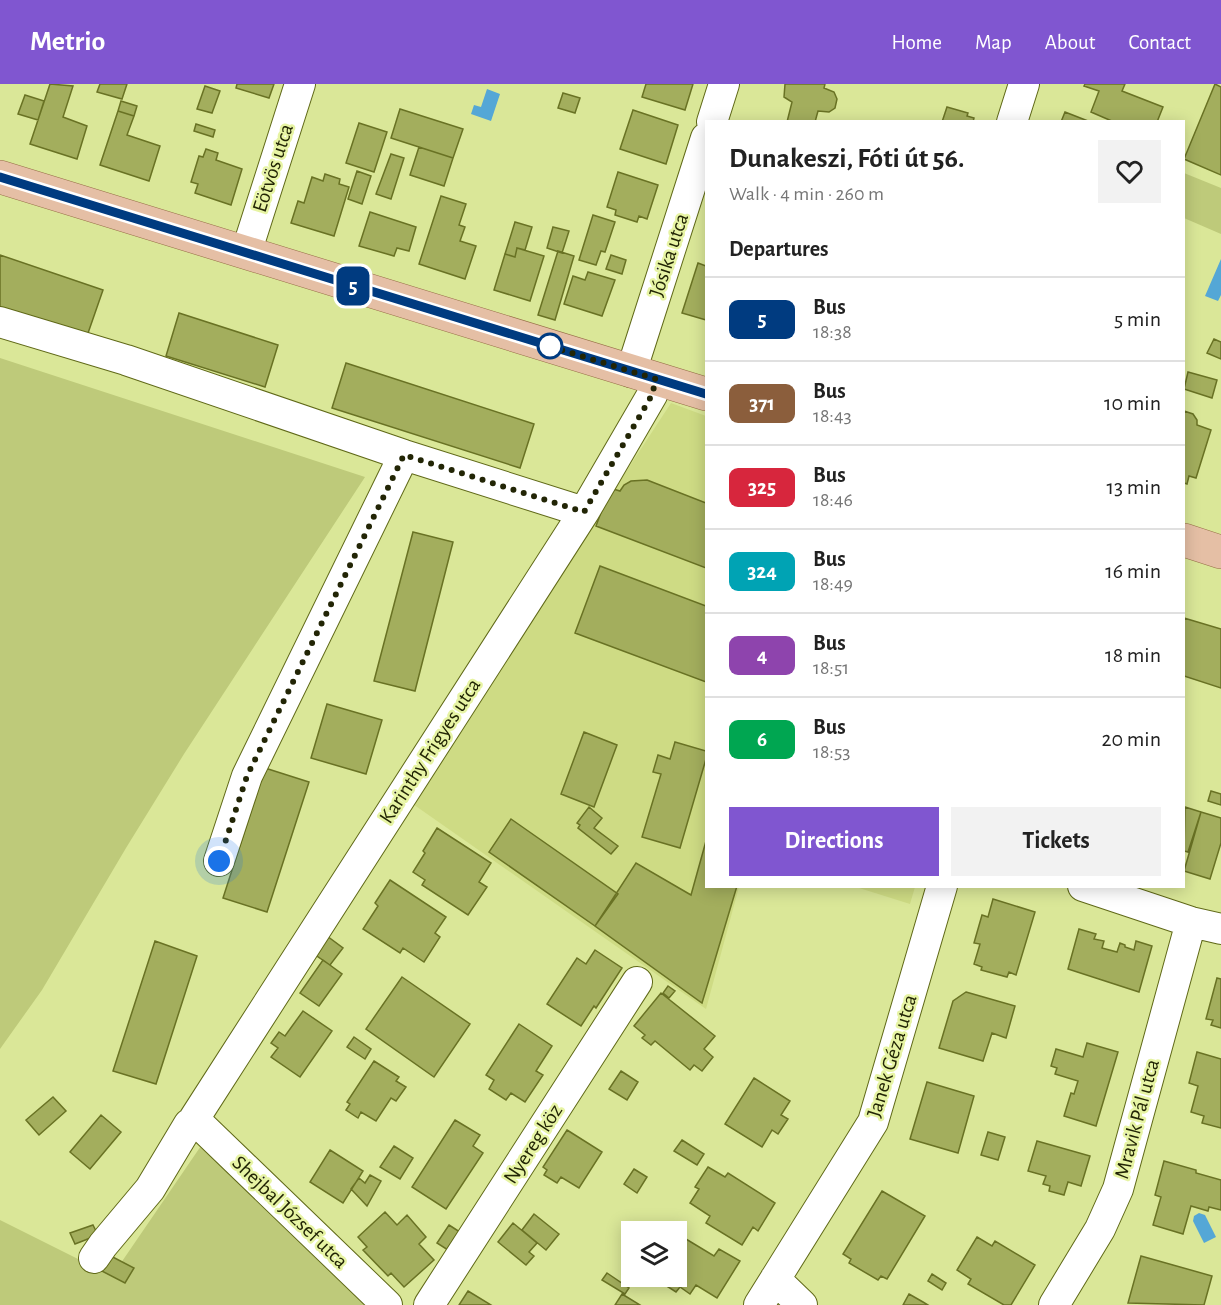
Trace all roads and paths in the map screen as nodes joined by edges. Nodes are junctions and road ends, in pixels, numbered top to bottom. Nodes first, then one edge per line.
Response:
1 (300, 84) edge
2 (724, 84) edge
3 (1024, 84) edge
4 (713, 120) edge
5 (1013, 120) edge
6 (705, 142) edge
7 (0, 177) edge
8 (246, 253) junction
9 (0, 322) edge
10 (644, 375) junction
11 (705, 394) edge
12 (404, 455) junction
13 (584, 512) junction
14 (1185, 540) edge
15 (1221, 552) edge
16 (219, 861) dead end
17 (941, 888) edge
18 (1089, 888) edge
19 (1191, 922) junction
20 (1221, 929) edge
21 (637, 982) dead end
22 (192, 1122) junction
23 (94, 1258) dead end
24 (775, 1280) junction
25 (387, 1305) edge
26 (429, 1305) edge
27 (759, 1305) edge
28 (802, 1305) edge
29 (1054, 1305) edge

1 - 8 street, Eötvös utca
2 - 4 street
3 - 5 street
6 - 10 street, Jósika utca
7 - 8 main road
8 - 10 main road
9 - 12 street
10 - 11 main road
10 - 13 street, Karinthy Frigyes utca
12 - 13 street
12 - 16 street
13 - 22 street, Karinthy Frigyes utca
14 - 15 main road
17 - 24 street, Janek Géza utca
18 - 19 street
19 - 20 street
19 - 29 street, Mravik Pál utca
21 - 26 street, Nyereg köz
22 - 23 street, Karinthy Frigyes utca
22 - 25 street, Shejbal József utca
24 - 27 street, Janek Géza utca
24 - 28 street

